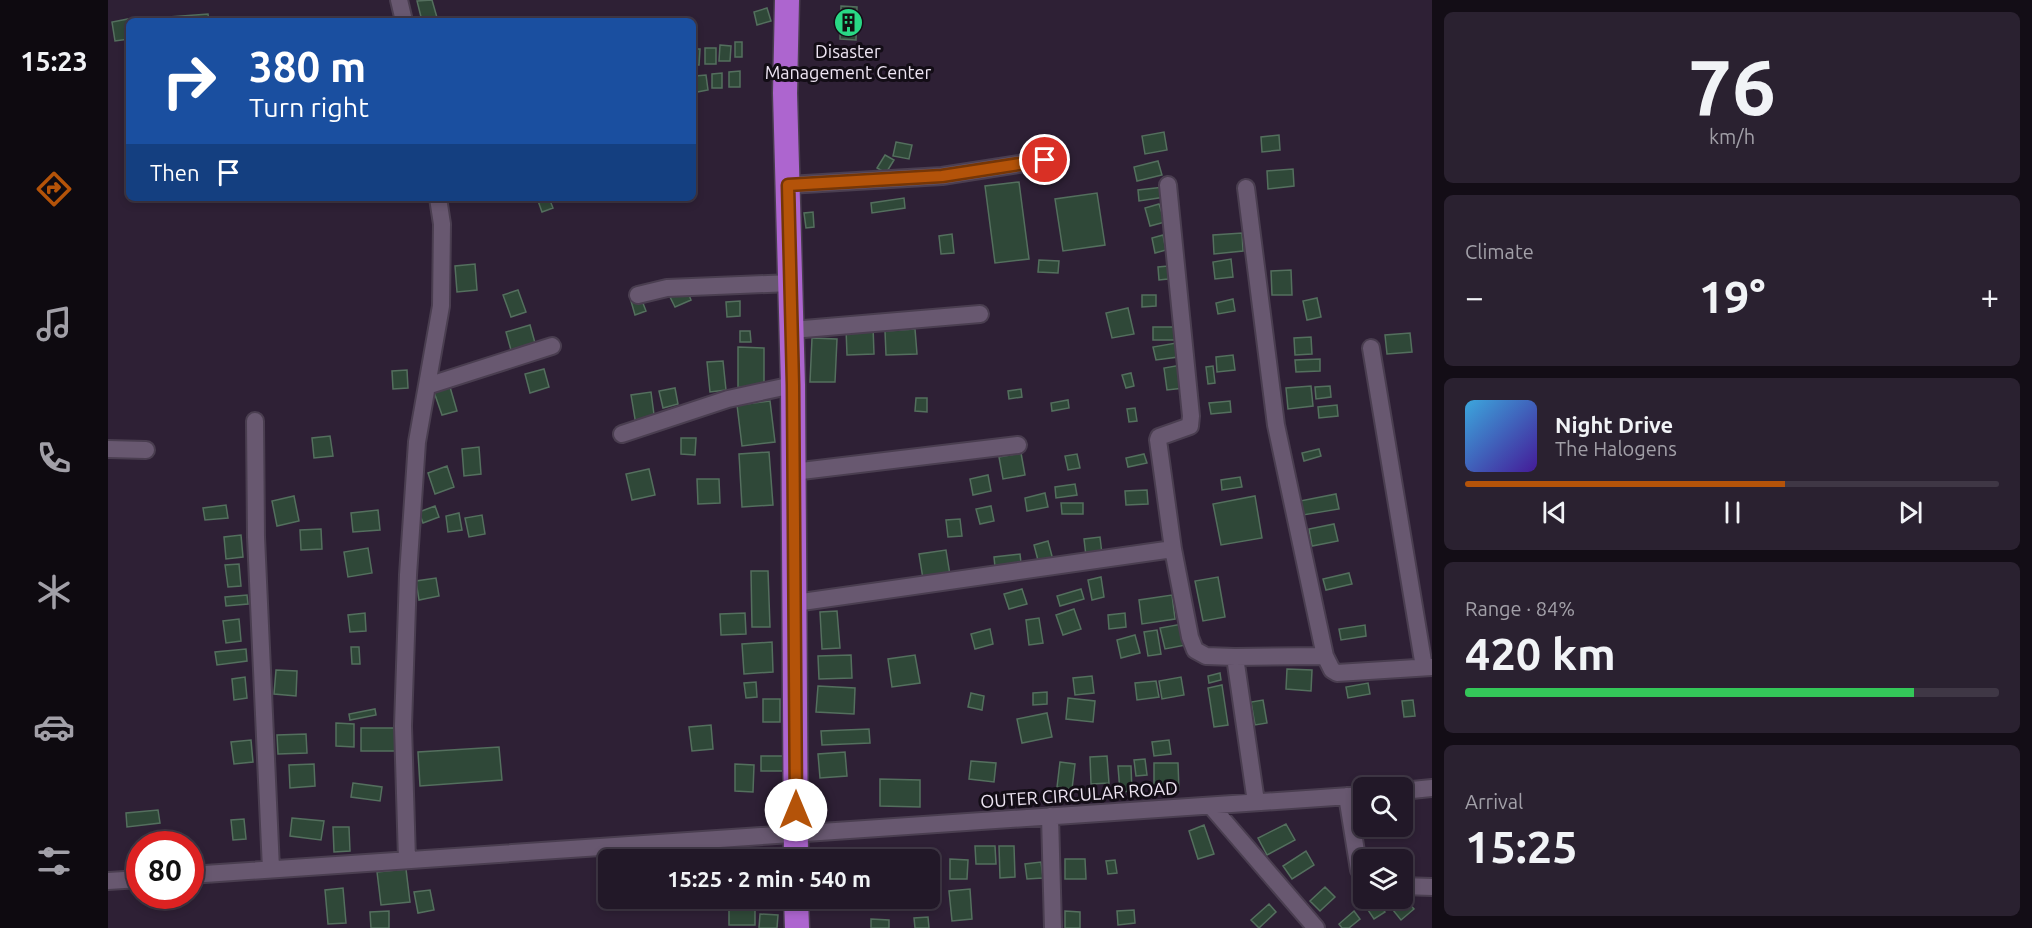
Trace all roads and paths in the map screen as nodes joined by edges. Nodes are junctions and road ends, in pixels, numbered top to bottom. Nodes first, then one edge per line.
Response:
1 (399, 0) edge
2 (787, 0) edge
3 (403, 18) edge
4 (1045, 160) dead end
5 (788, 185) junction
6 (1168, 185) dead end
7 (1246, 188) dead end
8 (438, 201) edge
9 (791, 283) junction
10 (638, 295) dead end
11 (980, 314) dead end
12 (792, 330) junction
13 (552, 346) dead end
14 (1371, 348) dead end
15 (793, 385) junction
16 (427, 386) junction
17 (255, 421) dead end
18 (622, 434) dead end
19 (1018, 445) dead end
20 (108, 449) edge
21 (146, 450) dead end
22 (793, 472) junction
23 (1173, 549) junction
24 (795, 603) junction
25 (1235, 657) junction
26 (1325, 657) junction
27 (1428, 667) edge
28 (1432, 788) edge
29 (1413, 790) edge
30 (1353, 795) edge
31 (1256, 802) junction
32 (1211, 806) junction
33 (1050, 816) junction
34 (796, 832) junction
35 (796, 849) edge
36 (407, 860) junction
37 (271, 869) junction
38 (204, 874) edge
39 (126, 880) edge
40 (108, 881) edge
41 (1413, 886) edge
42 (1432, 886) edge
43 (796, 909) edge
44 (797, 928) edge
45 (1053, 928) edge
46 (1316, 928) edge

1 - 3 street
2 - 5 highway
4 - 5 street
5 - 9 highway
6 - 23 street
7 - 26 street
8 - 16 street
9 - 10 street
9 - 12 highway
11 - 12 street
12 - 15 highway
13 - 16 street
14 - 27 street
15 - 18 street
15 - 22 highway
16 - 36 street
17 - 37 street
19 - 22 street
20 - 21 street
22 - 24 highway
23 - 24 street
23 - 25 street
24 - 34 highway
25 - 26 street
25 - 31 street
26 - 27 street
28 - 29 street
30 - 31 street, OUTER CIRCULAR ROAD
31 - 32 street, OUTER CIRCULAR ROAD
32 - 33 street, OUTER CIRCULAR ROAD
32 - 46 street
33 - 34 street, OUTER CIRCULAR ROAD
33 - 45 street
34 - 35 highway
34 - 36 street, OUTER CIRCULAR ROAD
36 - 37 street, OUTER CIRCULAR ROAD
37 - 38 street, OUTER CIRCULAR ROAD
39 - 40 street
41 - 42 street
43 - 44 highway

